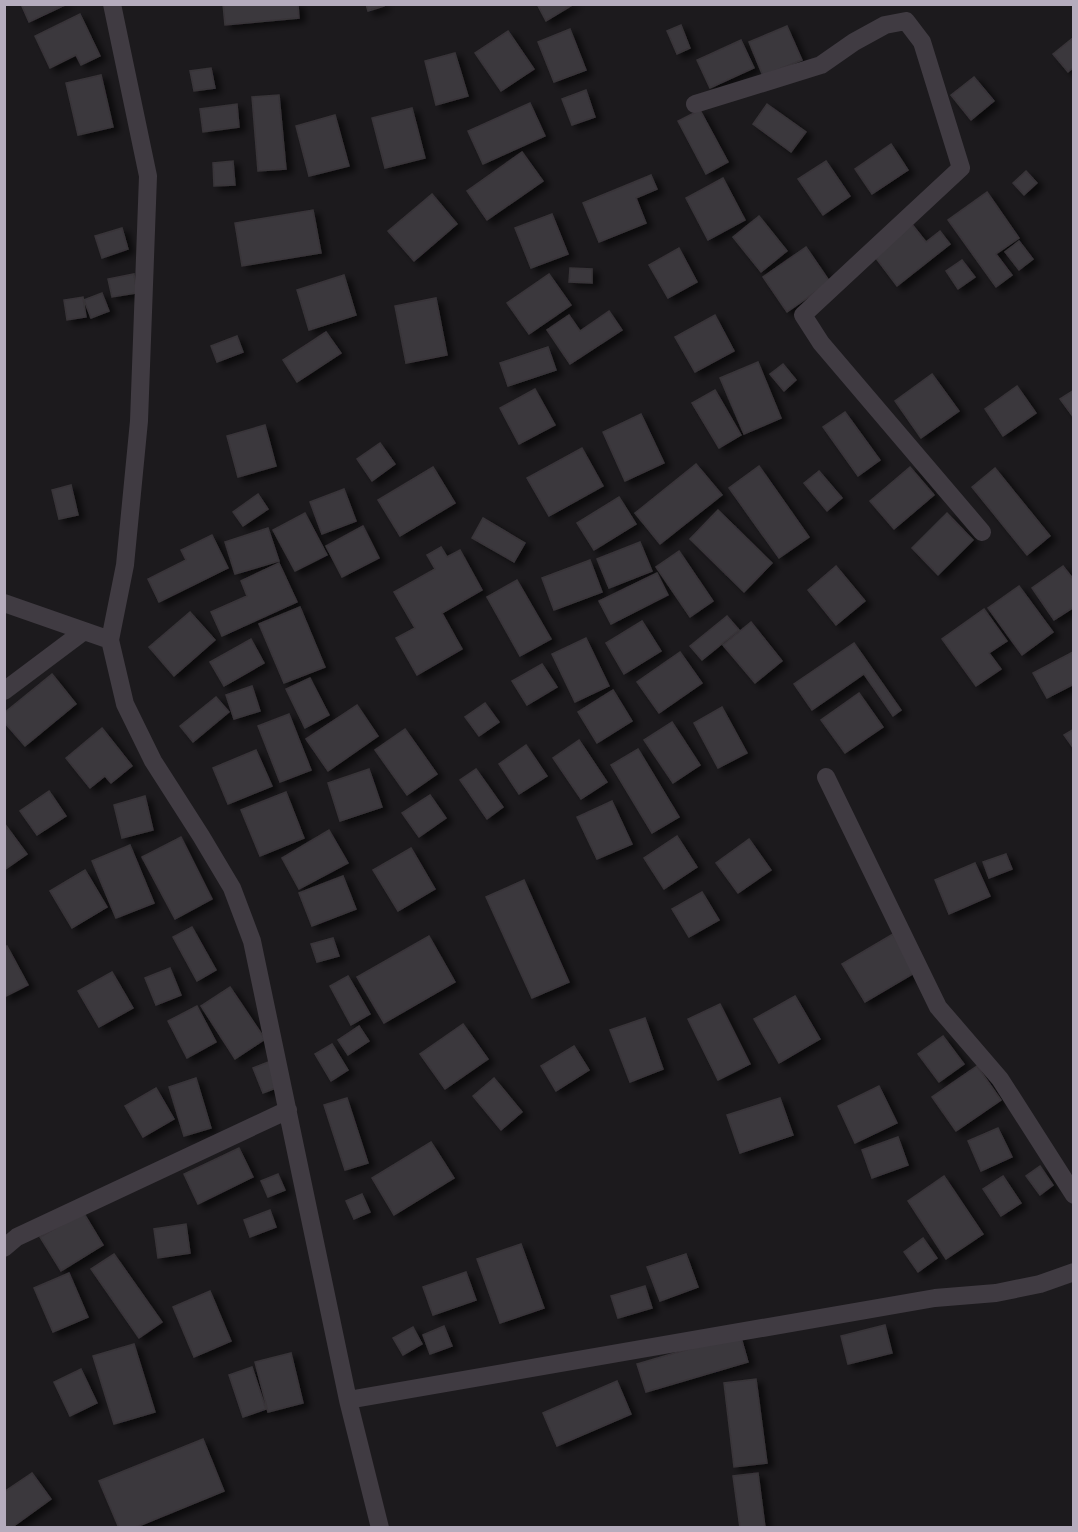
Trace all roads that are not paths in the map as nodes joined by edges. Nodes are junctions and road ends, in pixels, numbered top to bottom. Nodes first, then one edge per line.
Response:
1 (112, 4) edge
2 (909, 13) edge
3 (695, 104) dead end
4 (982, 532) dead end
5 (4, 603) edge
6 (84, 631) junction
7 (110, 640) junction
8 (4, 691) edge
9 (826, 777) dead end
10 (288, 1110) junction
11 (1074, 1194) edge
12 (4, 1248) edge
13 (1074, 1272) edge
14 (348, 1400) junction
15 (380, 1527) edge

1 - 7 street
2 - 3 street
2 - 4 street
5 - 6 street
6 - 7 street
6 - 8 street
7 - 10 street
9 - 11 street
10 - 12 street
10 - 14 street
13 - 14 street
14 - 15 street

